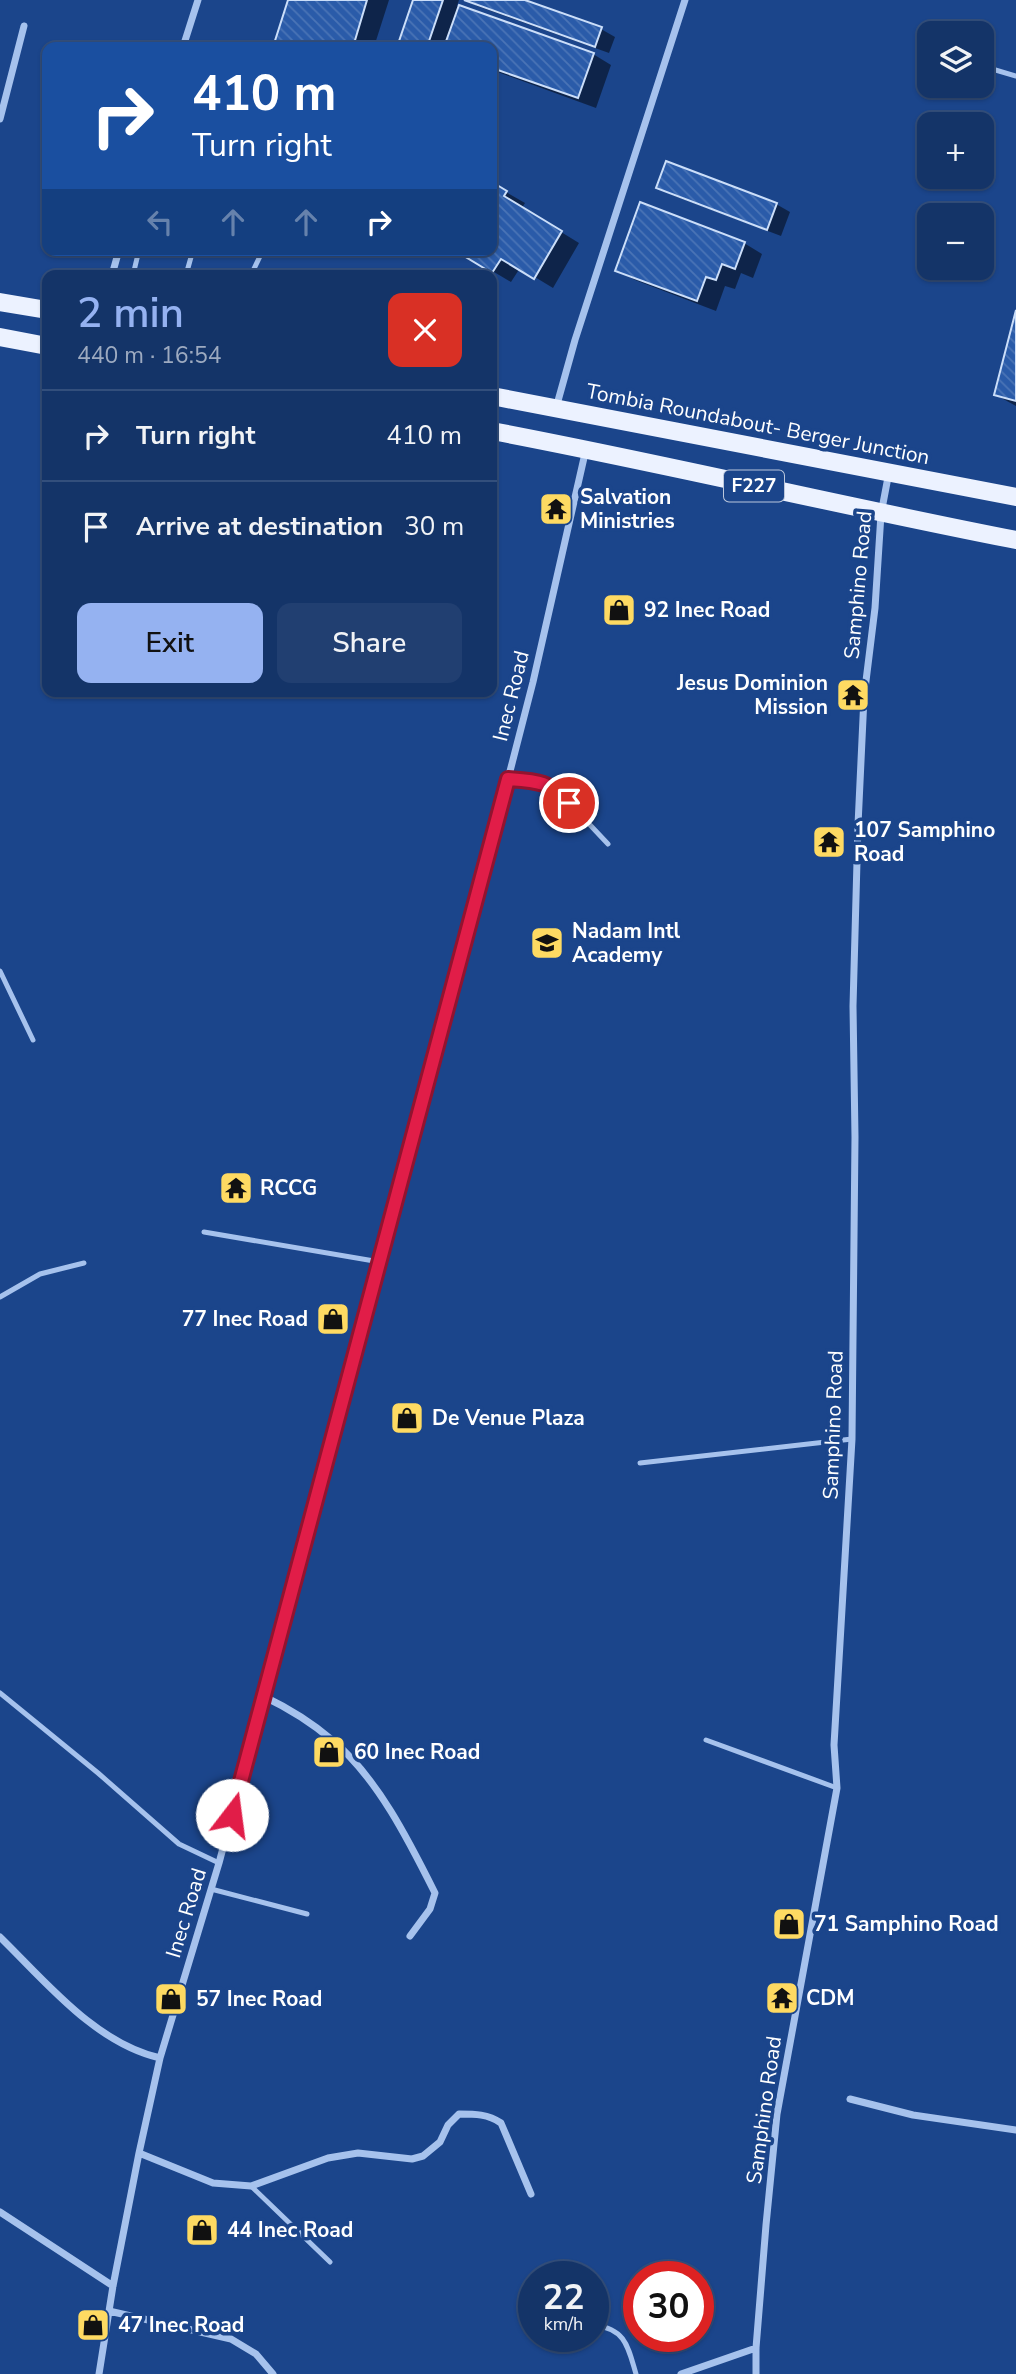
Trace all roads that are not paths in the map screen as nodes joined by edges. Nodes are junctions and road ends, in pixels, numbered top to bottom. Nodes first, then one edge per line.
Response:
1 (198, 0) edge
2 (685, 0) edge
3 (24, 26) dead end
4 (185, 42) edge
5 (994, 70) edge
6 (1016, 76) edge
7 (0, 119) edge
8 (0, 302) edge
9 (42, 309) edge
10 (0, 337) edge
11 (42, 345) edge
12 (497, 397) edge
13 (556, 408) junction
14 (497, 432) edge
15 (587, 449) junction
16 (889, 471) junction
17 (1016, 497) edge
18 (881, 514) junction
19 (1016, 540) edge
20 (508, 779) junction
21 (608, 844) dead end
22 (0, 971) edge
23 (33, 1040) dead end
24 (204, 1232) dead end
25 (380, 1262) junction
26 (84, 1263) dead end
27 (0, 1297) edge
28 (852, 1439) junction
29 (640, 1463) dead end
30 (0, 1693) edge
31 (263, 1696) junction
32 (706, 1741) dead end
33 (837, 1788) junction
34 (219, 1863) junction
35 (211, 1889) junction
36 (307, 1913) dead end
37 (0, 1937) edge
38 (410, 1937) dead end
39 (160, 2058) junction
40 (850, 2098) dead end
41 (1016, 2130) edge
42 (139, 2153) junction
43 (251, 2186) junction
44 (531, 2194) dead end
45 (0, 2212) edge
46 (330, 2262) dead end
47 (113, 2286) junction
48 (109, 2311) junction
49 (609, 2328) edge
50 (756, 2348) junction
51 (99, 2374) edge
52 (273, 2374) edge
53 (636, 2374) edge
54 (681, 2374) edge
55 (756, 2374) edge

1 - 4 street
2 - 13 street
3 - 7 street
5 - 6 lane
8 - 9 main road
10 - 11 main road
12 - 13 main road, Tombia Roundabout- Berger Junction / F227
13 - 16 main road, Tombia Roundabout- Berger Junction / F227
14 - 15 main road, F227
15 - 18 main road, F227
15 - 20 street, Inec Road
16 - 17 main road, Tombia Roundabout- Berger Junction / F227
16 - 18 street, Samphino Road
18 - 19 main road, F227
18 - 28 street, Samphino Road
20 - 21 lane
20 - 25 street, Inec Road
22 - 23 lane
24 - 25 lane
25 - 31 street, Inec Road
26 - 27 lane
28 - 29 lane
28 - 33 street, Samphino Road
30 - 34 lane
31 - 34 street, Inec Road
31 - 38 street
32 - 33 lane
33 - 50 street, Samphino Road
34 - 35 street, Inec Road
35 - 36 lane
35 - 39 street, Inec Road
37 - 39 street
39 - 42 street, Inec Road
40 - 41 street
42 - 43 street
42 - 47 street, Inec Road
43 - 44 street
43 - 46 lane
45 - 47 street
47 - 48 street, Inec Road
48 - 51 street, Inec Road
48 - 52 street
49 - 53 lane
50 - 54 street
50 - 55 street, Samphino Road

